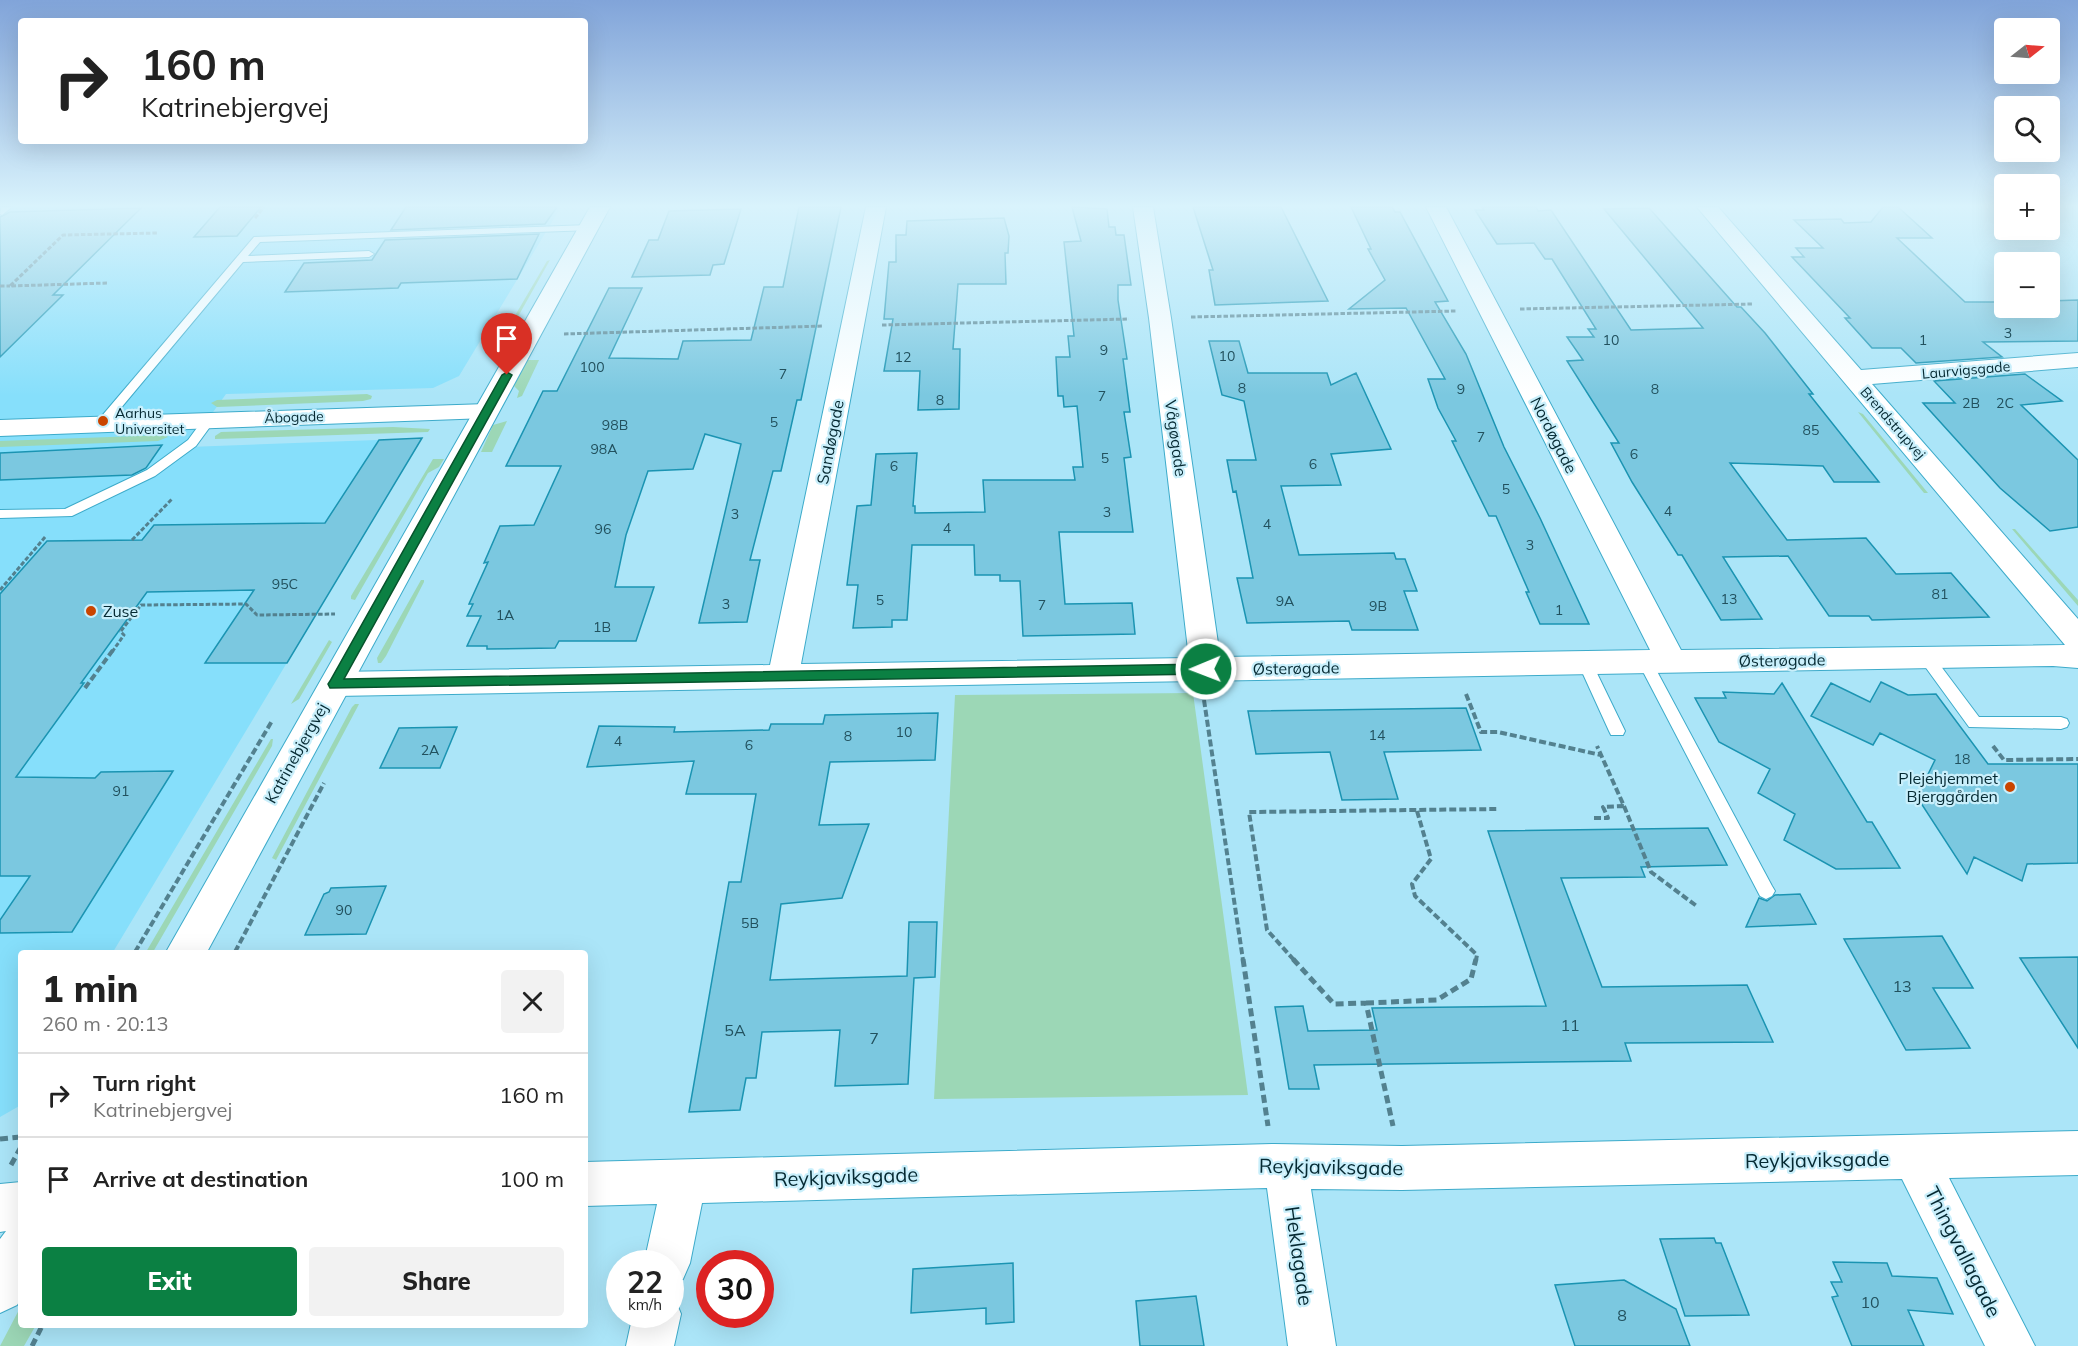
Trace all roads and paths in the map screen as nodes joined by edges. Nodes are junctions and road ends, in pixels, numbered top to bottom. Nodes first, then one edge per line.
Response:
1 (25, 270) edge
2 (232, 270) edge
3 (566, 270) edge
4 (864, 270) edge
5 (1153, 270) edge
6 (1467, 270) edge
7 (1761, 270) edge
8 (107, 283) dead end
9 (9, 285) junction
10 (0, 286) edge
11 (2078, 360) edge
12 (1854, 378) junction
13 (487, 411) junction
14 (209, 420) junction
15 (101, 424) junction
16 (0, 428) edge
17 (172, 499) dead end
18 (67, 513) junction
19 (0, 514) edge
20 (132, 540) dead end
21 (0, 590) edge
22 (335, 614) dead end
23 (2078, 639) edge
24 (1926, 657) junction
25 (2078, 657) edge
26 (1658, 662) junction
27 (1585, 663) junction
28 (1456, 665) junction
29 (1203, 669) junction
30 (783, 677) junction
31 (334, 684) junction
32 (84, 688) dead end
33 (1975, 723) junction
34 (2061, 723) dead end
35 (1617, 731) joint
36 (1601, 755) junction
37 (2078, 759) edge
38 (1624, 806) junction
39 (1498, 809) dead end
40 (1417, 810) junction
41 (1594, 818) dead end
42 (1766, 891) dead end
43 (1698, 907) dead end
44 (187, 950) edge
45 (1366, 1003) junction
46 (18, 1137) edge
47 (0, 1139) edge
48 (2078, 1153) edge
49 (1915, 1158) junction
50 (1280, 1166) junction
51 (1402, 1168) junction
52 (684, 1181) junction
53 (588, 1184) edge
54 (18, 1206) edge
55 (0, 1208) edge
56 (670, 1250) edge
57 (18, 1255) edge
58 (0, 1288) edge
59 (41, 1328) edge
60 (654, 1328) edge
61 (32, 1346) edge
62 (650, 1346) edge
63 (1312, 1346) edge
64 (2012, 1346) edge

1 - 9 path
2 - 15 lane
3 - 13 street, Katrinebjergvej
4 - 30 street, Sandøgade
5 - 29 street, Vågøgade
6 - 26 street, Nordøgade
7 - 12 street, Brendstrupvej
8 - 9 path
9 - 10 path
11 - 12 street, Laurvigsgade
12 - 23 street, Brendstrupvej
13 - 14 street, Åbogade
13 - 31 street, Katrinebjergvej
14 - 15 street, Åbogade
14 - 18 lane
15 - 16 street, Åbogade
17 - 20 path
18 - 19 lane
18 - 21 path
22 - 32 path
24 - 25 street, Østerøgade
24 - 26 street, Østerøgade
24 - 33 lane
26 - 27 street, Østerøgade
26 - 42 lane
27 - 28 street, Østerøgade
27 - 35 lane
28 - 29 street, Østerøgade
28 - 36 path
29 - 30 street, Østerøgade
29 - 50 path
30 - 31 street, Østerøgade
31 - 44 street, Katrinebjergvej
33 - 34 lane
33 - 37 path
35 - 36 path
36 - 38 path
38 - 41 path
38 - 43 path
39 - 40 path
40 - 45 path
40 - 45 path
45 - 51 path
46 - 47 path
48 - 49 street, Reykjaviksgade
49 - 51 street, Reykjaviksgade
49 - 64 street, Thingvallagade
50 - 51 street, Reykjaviksgade
50 - 52 street, Reykjaviksgade
50 - 63 street, Heklagade
52 - 53 street, Reykjaviksgade
52 - 56 street
54 - 55 street
57 - 58 street
59 - 61 path
60 - 62 street

